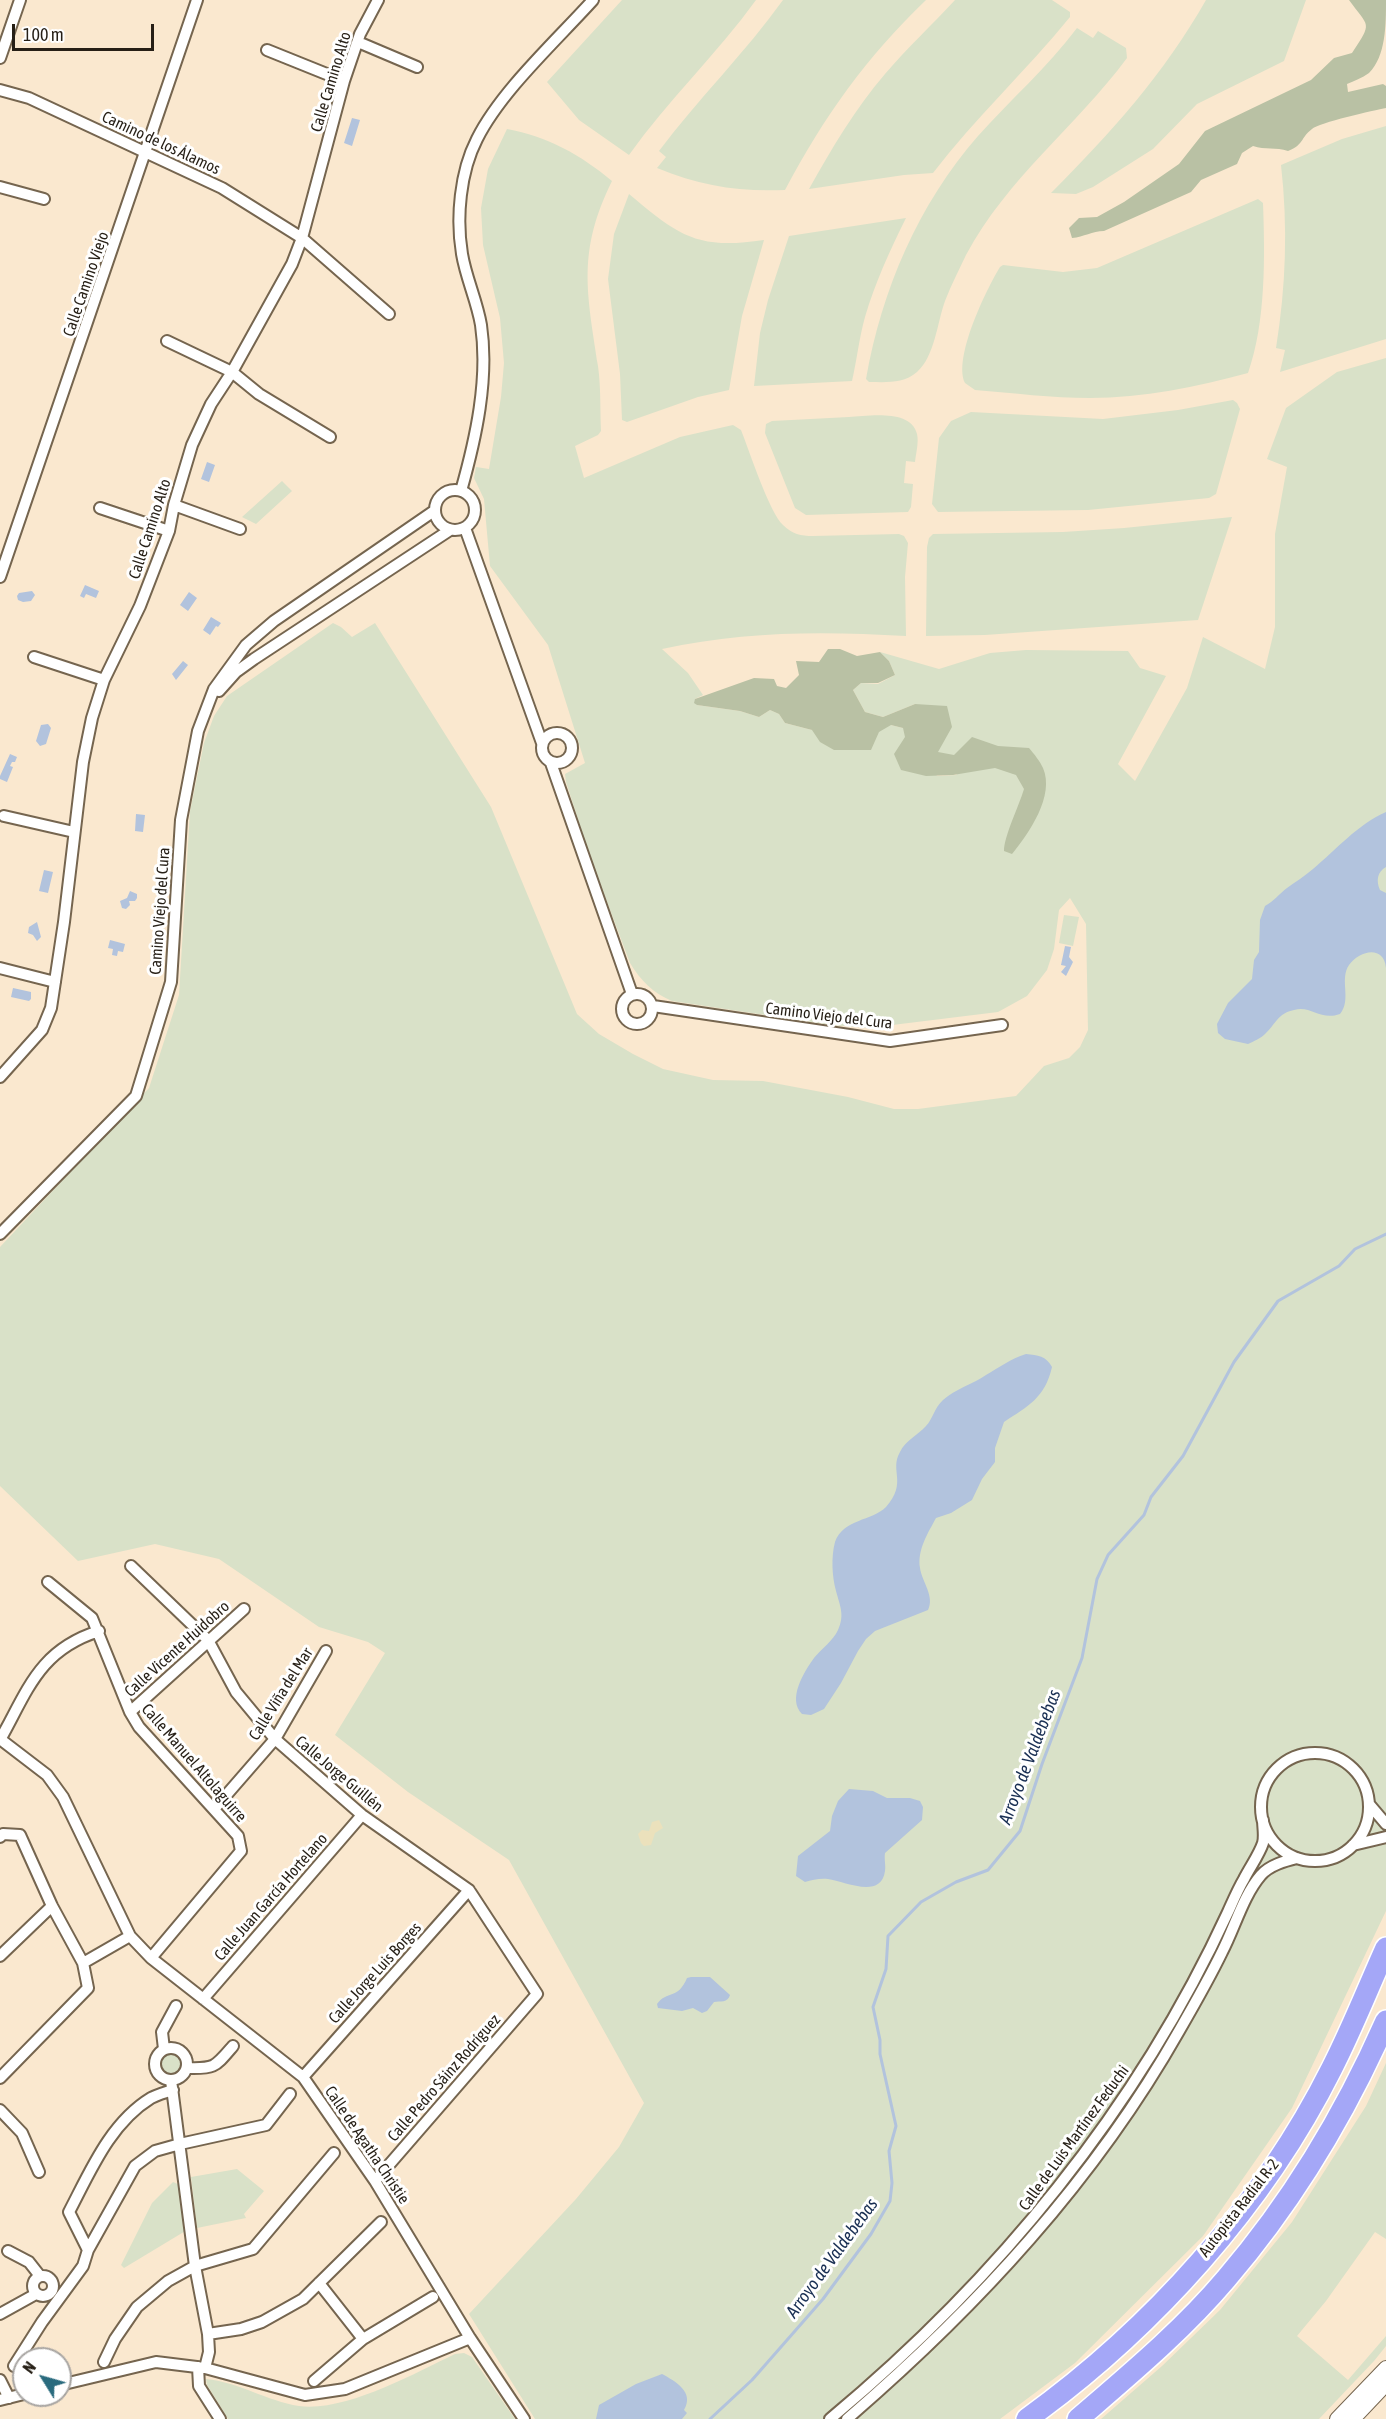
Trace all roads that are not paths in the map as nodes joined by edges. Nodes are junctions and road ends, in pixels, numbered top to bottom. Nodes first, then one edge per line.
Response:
1 (20, 0) edge
2 (197, 0) edge
3 (378, 0) edge
4 (593, 0) edge
5 (358, 42) junction
6 (267, 50) dead end
7 (0, 58) edge
8 (417, 67) dead end
9 (344, 81) junction
10 (0, 90) edge
11 (147, 152) junction
12 (0, 187) edge
13 (44, 199) dead end
14 (302, 238) junction
15 (389, 314) dead end
16 (167, 341) dead end
17 (232, 372) junction
18 (330, 437) dead end
19 (461, 490) junction
20 (174, 505) junction
21 (100, 508) dead end
22 (434, 511) junction
23 (465, 528) junction
24 (240, 529) dead end
25 (450, 530) junction
26 (169, 531) junction
27 (0, 577) edge
28 (34, 657) dead end
29 (104, 680) junction
30 (206, 711) junction
31 (532, 714) junction
32 (559, 733) junction
33 (542, 743) junction
34 (557, 763) junction
35 (4, 816) dead end
36 (74, 832) junction
37 (0, 968) edge
38 (55, 982) junction
39 (632, 994) junction
40 (653, 1006) junction
41 (1002, 1025) dead end
42 (0, 1077) edge
43 (0, 1234) edge
44 (131, 1566) dead end
45 (48, 1582) dead end
46 (244, 1609) dead end
47 (99, 1631) junction
48 (208, 1640) junction
49 (326, 1651) dead end
50 (130, 1712) junction
51 (275, 1739) junction
52 (0, 1740) edge
53 (1370, 1804) junction
54 (215, 1808) junction
55 (362, 1815) junction
56 (1263, 1820) junction
57 (1386, 1824) edge
58 (0, 1837) edge
59 (1386, 1837) edge
60 (1353, 1845) junction
61 (1297, 1858) junction
62 (469, 1890) junction
63 (52, 1906) junction
64 (130, 1936) junction
65 (1386, 1947) edge
66 (0, 1956) edge
67 (151, 1958) junction
68 (83, 1963) junction
69 (537, 1994) joint
70 (203, 1999) junction
71 (176, 2006) dead end
72 (1386, 2021) edge
73 (233, 2046) dead end
74 (164, 2049) junction
75 (187, 2068) junction
76 (303, 2077) junction
77 (0, 2078) edge
78 (172, 2085) junction
79 (290, 2094) dead end
80 (0, 2110) edge
81 (180, 2144) junction
82 (334, 2153) dead end
83 (39, 2172) dead end
84 (375, 2181) junction
85 (381, 2222) dead end
86 (88, 2250) junction
87 (8, 2251) dead end
88 (195, 2266) junction
89 (40, 2276) junction
90 (319, 2283) junction
91 (36, 2294) junction
92 (433, 2297) dead end
93 (0, 2314) edge
94 (208, 2334) junction
95 (470, 2338) junction
96 (363, 2339) junction
97 (26, 2347) edge
98 (104, 2362) dead end
99 (201, 2368) junction
100 (1386, 2368) edge
101 (0, 2380) edge
102 (314, 2381) dead end
103 (72, 2382) edge
104 (1386, 2384) edge
105 (5, 2399) edge
106 (220, 2419) edge
107 (524, 2419) edge
108 (830, 2419) edge
109 (847, 2419) edge
110 (1027, 2419) edge
111 (1078, 2419) edge
112 (1337, 2419) edge
113 (1353, 2419) edge

1 - 7 street
2 - 11 street, Calle Camino Viejo
3 - 5 street, Calle Camino Alto
4 - 19 street
5 - 8 street
5 - 9 street, Calle Camino Alto
6 - 9 street
9 - 14 street, Calle Camino Alto
10 - 11 street, Camino de los Álamos
11 - 14 street, Camino de los Álamos
11 - 27 street, Calle Camino Viejo
12 - 13 street
14 - 15 street, Camino de los Álamos
14 - 17 street, Calle Camino Alto
16 - 17 street
17 - 18 street
17 - 20 street, Calle Camino Alto
19 - 22 street
19 - 23 street
20 - 24 street
20 - 26 street, Calle Camino Alto
21 - 26 street
22 - 25 street
22 - 30 street, Camino Viejo del Cura
23 - 25 street
23 - 31 street
25 - 30 street, Camino Viejo del Cura
26 - 29 street, Calle Camino Alto
28 - 29 street
29 - 36 street, Calle Camino Alto
30 - 43 street, Camino Viejo del Cura
31 - 32 street
31 - 33 street
32 - 33 street
32 - 34 street
33 - 34 street
34 - 39 street
35 - 36 street
36 - 38 street, Calle Camino Alto
37 - 38 street
38 - 42 street, Calle Camino Alto
39 - 40 street
39 - 40 street
40 - 41 street, Camino Viejo del Cura
44 - 48 street, Calle Jorge Guillén
45 - 47 street, Calle Manuel Altolaguirre
46 - 48 street, Calle Vicente Huidobro
47 - 50 street, Calle Manuel Altolaguirre
47 - 52 street
48 - 50 street, Calle Vicente Huidobro
48 - 51 street, Calle Jorge Guillén
49 - 51 street, Calle Viña del Mar
50 - 54 street, Calle Manuel Altolaguirre
51 - 54 street, Calle Viña del Mar
51 - 55 street, Calle Jorge Guillén
52 - 64 street, Calle de Agatha Christie
53 - 56 street
53 - 57 street
53 - 60 street
54 - 67 street, Calle Manuel Altolaguirre
55 - 62 street, Calle Jorge Guillén
55 - 70 street, Calle Juan García Hortelano
56 - 61 street
56 - 108 street, Calle de Luis Martínez Feduchi
58 - 63 street
59 - 60 street
60 - 61 street
61 - 109 street, Calle de Luis Martínez Feduchi
62 - 69 street, Calle Jorge Guillén
62 - 76 street, Calle Jorge Luis Borges
63 - 66 street
63 - 68 street
64 - 67 street, Calle de Agatha Christie
64 - 68 street
65 - 110 highway, Autopista Radial R-2
67 - 70 street, Calle de Agatha Christie
68 - 77 street
69 - 84 street, Calle Pedro Sáinz Rodríguez
70 - 76 street, Calle de Agatha Christie
71 - 74 street
72 - 111 highway, Autopista Radial R-2
73 - 75 street
74 - 75 street
74 - 78 street
75 - 78 street
76 - 84 street, Calle de Agatha Christie
78 - 81 street
78 - 86 street
79 - 81 street
80 - 83 street
81 - 86 street
81 - 88 street
82 - 88 street
84 - 95 street, Calle de Agatha Christie
85 - 90 street
86 - 97 street
87 - 89 street
88 - 94 street
88 - 98 street
89 - 91 street
89 - 91 street
90 - 94 street
90 - 96 street
91 - 93 street
92 - 96 street
94 - 99 street
95 - 99 street
95 - 107 street, Calle de Agatha Christie
96 - 102 street
99 - 103 street
99 - 106 street
100 - 112 street
101 - 105 street
104 - 113 street

